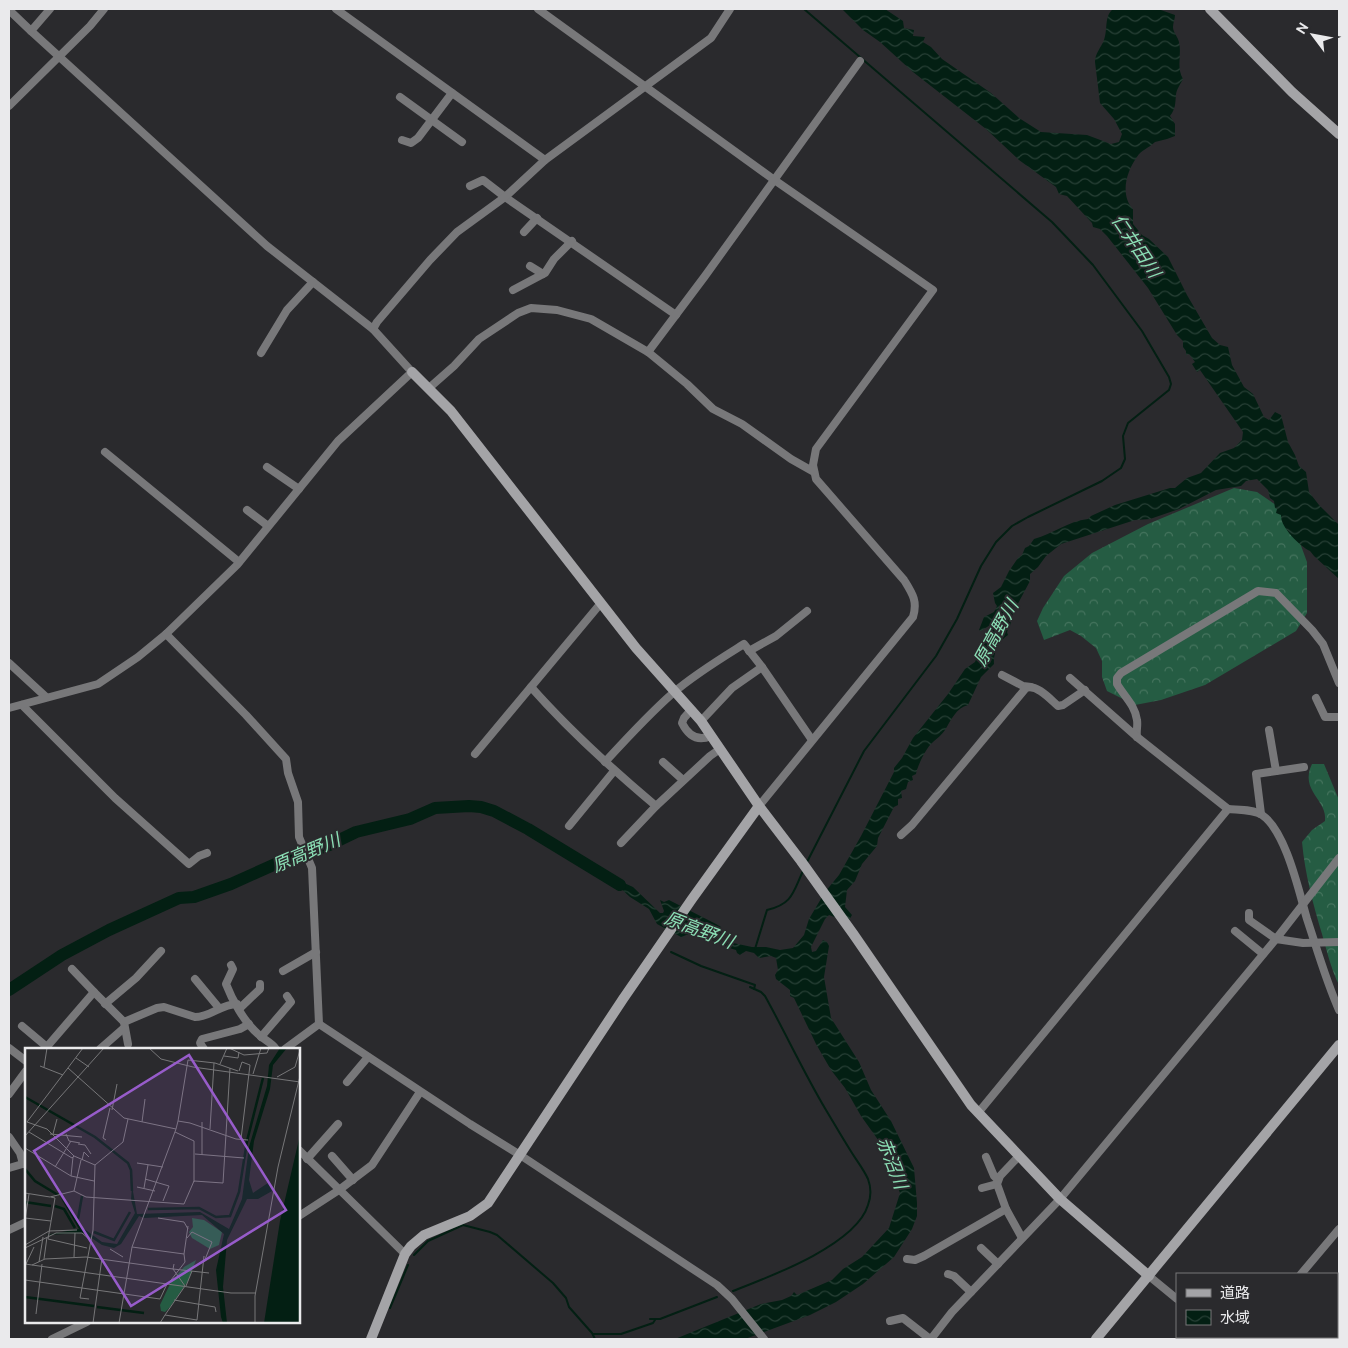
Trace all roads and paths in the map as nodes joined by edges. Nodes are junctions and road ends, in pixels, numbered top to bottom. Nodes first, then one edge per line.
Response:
1 (50, 9) edge
2 (104, 9) edge
3 (336, 9) edge
4 (538, 9) edge
5 (730, 9) edge
6 (1210, 9) edge
7 (9, 10) edge
8 (31, 31) junction
9 (59, 57) junction
10 (860, 61) dead end
11 (645, 86) junction
12 (452, 93) junction
13 (400, 97) dead end
14 (9, 106) edge
15 (432, 120) junction
16 (1339, 134) edge
17 (402, 140) dead end
18 (462, 142) dead end
19 (546, 160) junction
20 (773, 179) junction
21 (470, 186) dead end
22 (506, 197) junction
23 (537, 218) junction
24 (524, 232) dead end
25 (572, 241) junction
26 (530, 266) dead end
27 (543, 274) junction
28 (313, 282) junction
29 (513, 290) dead end
30 (676, 315) junction
31 (373, 329) junction
32 (648, 352) junction
33 (261, 353) dead end
34 (412, 372) junction
35 (429, 388) junction
36 (105, 452) dead end
37 (267, 467) dead end
38 (814, 472) junction
39 (299, 489) junction
40 (247, 510) dead end
41 (268, 526) junction
42 (239, 562) junction
43 (601, 603) junction
44 (808, 612) dead end
45 (166, 634) junction
46 (749, 651) junction
47 (9, 663) edge
48 (762, 667) junction
49 (1002, 675) dead end
50 (1070, 678) dead end
51 (1339, 683) edge
52 (1031, 686) junction
53 (531, 687) junction
54 (1084, 690) junction
55 (675, 692) junction
56 (46, 697) junction
57 (1316, 698) dead end
58 (22, 705) junction
59 (9, 708) edge
60 (691, 710) junction
61 (1339, 717) edge
62 (701, 721) junction
63 (1269, 730) dead end
64 (711, 736) junction
65 (1137, 737) junction
66 (812, 740) junction
67 (720, 749) junction
68 (475, 754) dead end
69 (604, 762) junction
70 (663, 762) dead end
71 (1304, 767) dead end
72 (614, 771) junction
73 (1276, 771) junction
74 (683, 780) junction
75 (656, 806) junction
76 (759, 806) junction
77 (1228, 810) junction
78 (1261, 814) junction
79 (569, 826) dead end
80 (901, 835) dead end
81 (621, 843) dead end
82 (207, 853) dead end
83 (1339, 858) edge
84 (1303, 904) junction
85 (1249, 913) dead end
86 (1235, 931) dead end
87 (1276, 939) junction
88 (1339, 942) edge
89 (1316, 944) junction
90 (161, 950) dead end
91 (316, 952) junction
92 (1263, 954) junction
93 (231, 965) dead end
94 (72, 969) dead end
95 (283, 971) dead end
96 (195, 979) dead end
97 (260, 984) dead end
98 (94, 992) junction
99 (287, 996) dead end
100 (105, 1004) junction
101 (238, 1006) junction
102 (219, 1008) junction
103 (1339, 1010) edge
104 (249, 1024) junction
105 (319, 1024) junction
106 (124, 1025) junction
107 (22, 1026) dead end
108 (261, 1037) junction
109 (128, 1044) dead end
110 (1339, 1045) edge
111 (9, 1048) edge
112 (46, 1048) edge
113 (101, 1048) edge
114 (203, 1048) edge
115 (275, 1048) edge
116 (286, 1048) edge
117 (368, 1057) junction
118 (25, 1061) edge
119 (25, 1072) edge
120 (346, 1082) dead end
121 (16, 1083) junction
122 (25, 1084) edge
123 (420, 1092) junction
124 (9, 1094) edge
125 (978, 1113) junction
126 (338, 1124) dead end
127 (9, 1137) edge
128 (300, 1151) edge
129 (332, 1156) dead end
130 (520, 1156) junction
131 (1019, 1156) junction
132 (986, 1157) dead end
133 (308, 1159) junction
134 (25, 1164) edge
135 (9, 1168) edge
136 (353, 1180) junction
137 (997, 1182) junction
138 (982, 1188) dead end
139 (339, 1190) junction
140 (1060, 1199) junction
141 (1006, 1209) junction
142 (300, 1215) edge
143 (25, 1222) edge
144 (1339, 1229) edge
145 (9, 1230) edge
146 (1022, 1238) junction
147 (981, 1248) dead end
148 (406, 1254) junction
149 (907, 1259) dead end
150 (998, 1264) junction
151 (1302, 1273) edge
152 (948, 1274) dead end
153 (1149, 1276) junction
154 (971, 1292) junction
155 (1176, 1298) edge
156 (890, 1321) dead end
157 (85, 1323) edge
158 (52, 1339) edge
159 (371, 1339) edge
160 (764, 1339) edge
161 (930, 1339) edge
162 (1096, 1339) edge

1 - 8 street
2 - 9 street
3 - 12 street
4 - 11 street
5 - 11 street
6 - 16 street
7 - 8 street
8 - 9 street
9 - 14 street
9 - 28 street
10 - 20 street
11 - 19 street
11 - 20 street
12 - 15 street
12 - 19 street
13 - 15 street
15 - 17 street
15 - 18 street
19 - 22 street
20 - 30 street
20 - 38 street
21 - 22 street
22 - 23 street
22 - 31 street
23 - 24 street
23 - 25 street
25 - 27 street
25 - 30 street
26 - 27 street
27 - 29 street
28 - 31 street
28 - 33 street
30 - 32 street
31 - 34 street
32 - 35 street
32 - 38 street
34 - 35 street
34 - 39 street
35 - 43 street
36 - 42 street
37 - 39 street
38 - 66 street
39 - 41 street
40 - 41 street
41 - 42 street
42 - 45 street
43 - 53 street
43 - 55 street
44 - 46 street
45 - 56 street
45 - 91 street
46 - 48 street
46 - 55 street
47 - 56 street
48 - 62 street
48 - 66 street
49 - 52 street
50 - 54 street
51 - 65 street
52 - 54 street
52 - 80 street
53 - 68 street
53 - 69 street
54 - 65 street
55 - 60 street
55 - 69 street
56 - 58 street
57 - 61 street
58 - 59 street
58 - 82 street
60 - 62 street
60 - 64 street
62 - 64 street
63 - 73 street
64 - 67 street
65 - 77 street
66 - 76 street
67 - 74 street
67 - 76 street
69 - 72 street
70 - 74 street
71 - 73 street
72 - 75 street
72 - 79 street
73 - 78 street
74 - 75 street
75 - 81 street
76 - 125 street
76 - 130 street
77 - 78 street
77 - 125 street
78 - 84 street
83 - 84 street
84 - 87 street
84 - 89 street
85 - 87 street
86 - 92 street
87 - 89 street
87 - 92 street
88 - 89 street
89 - 103 street
90 - 100 street
91 - 95 street
91 - 105 street
92 - 140 street
93 - 101 street
94 - 98 street
96 - 102 street
97 - 101 street
98 - 100 street
98 - 112 street
99 - 108 street
100 - 106 street
101 - 102 street
101 - 104 street
102 - 106 street
104 - 108 street
104 - 114 street
105 - 116 street
105 - 117 street
106 - 109 street
106 - 113 street
107 - 112 street
108 - 115 street
110 - 153 street
111 - 118 street
117 - 120 street
117 - 123 street
119 - 121 street
121 - 122 street
121 - 124 street
123 - 130 street
123 - 136 street
125 - 131 street
126 - 133 street
127 - 134 street
128 - 133 street
129 - 136 street
130 - 148 street
130 - 160 street
131 - 137 street
131 - 140 street
132 - 137 street
133 - 139 street
134 - 135 street
136 - 139 street
137 - 138 street
137 - 141 street
139 - 142 street
139 - 148 street
140 - 146 street
140 - 153 street
141 - 146 street
141 - 149 street
143 - 145 street
144 - 151 street
146 - 150 street
147 - 150 street
148 - 159 street
150 - 154 street
152 - 154 street
153 - 155 street
153 - 162 street
154 - 161 street
156 - 161 street
157 - 158 street

